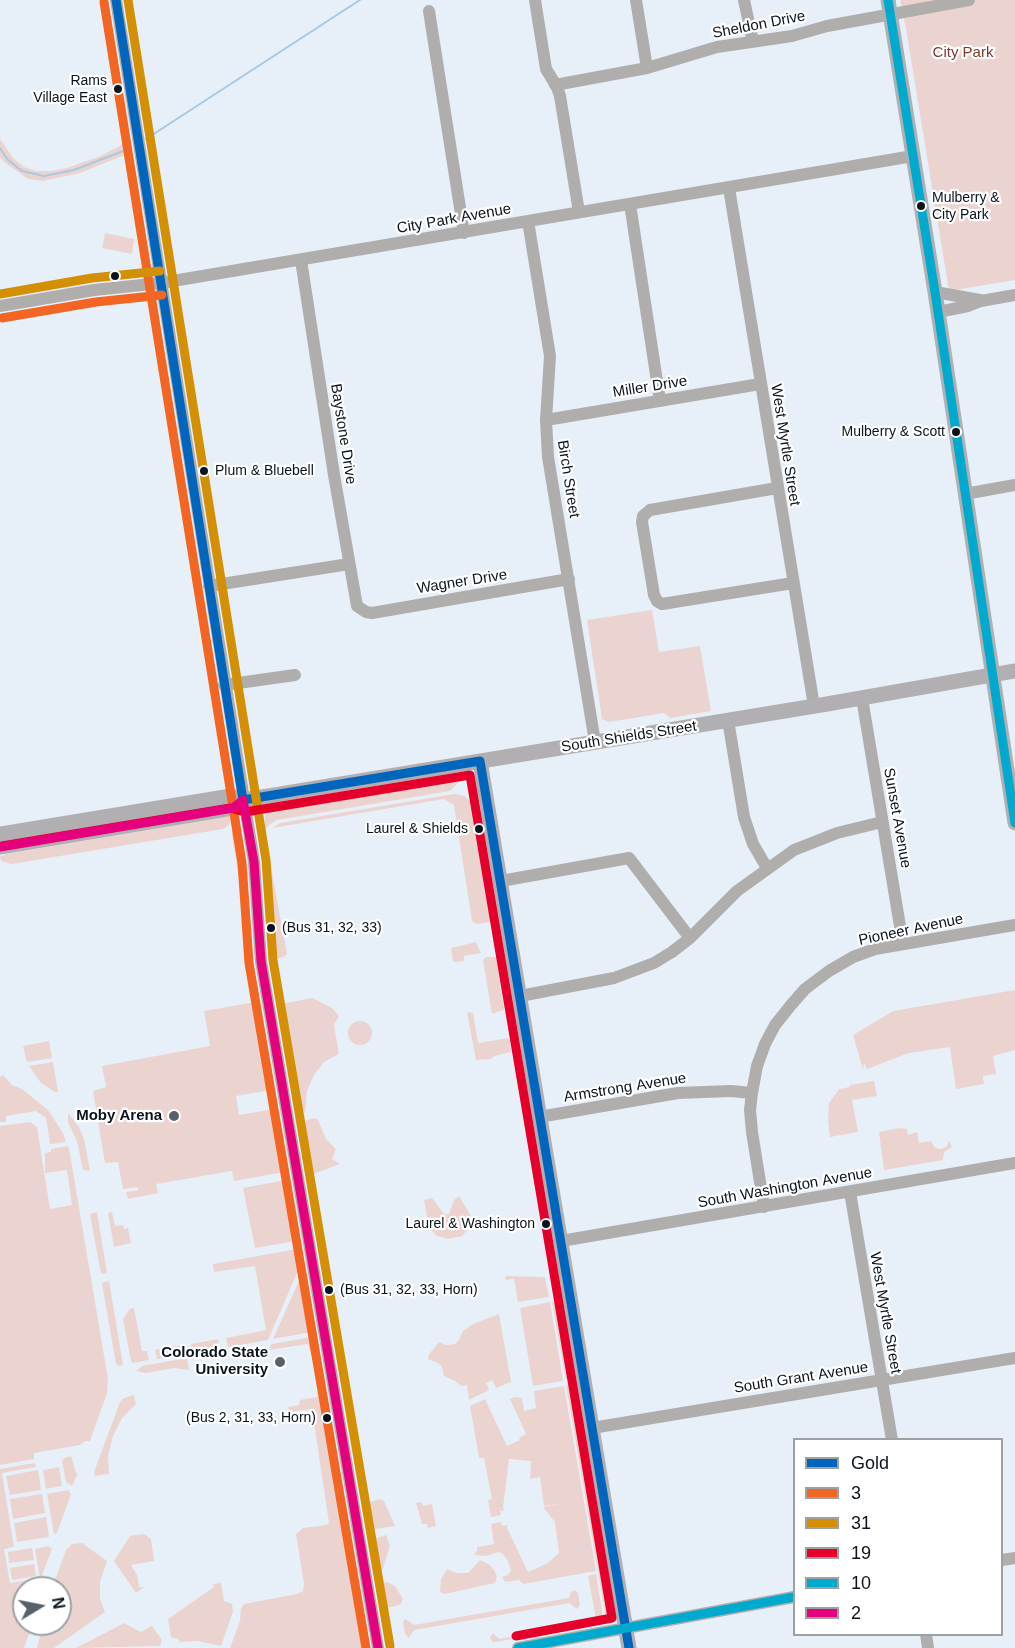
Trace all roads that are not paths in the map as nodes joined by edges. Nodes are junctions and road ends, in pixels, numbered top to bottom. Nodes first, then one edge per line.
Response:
1 (116, 0) edge
2 (535, 0) edge
3 (636, 0) edge
4 (744, 0) edge
5 (969, 0) edge
6 (889, 8) edge
7 (429, 11) dead end
8 (753, 42) junction
9 (647, 68) junction
10 (555, 85) junction
11 (913, 156) junction
12 (729, 188) junction
13 (630, 204) junction
14 (579, 212) junction
15 (528, 221) junction
16 (464, 233) junction
17 (301, 260) junction
18 (161, 284) junction
19 (935, 292) junction
20 (1015, 295) edge
21 (981, 301) junction
22 (0, 306) edge
23 (938, 312) junction
24 (760, 384) junction
25 (660, 401) junction
26 (546, 420) junction
27 (1015, 485) edge
28 (777, 488) junction
29 (965, 494) junction
30 (349, 564) junction
31 (569, 579) junction
32 (793, 583) junction
33 (209, 586) junction
34 (362, 610) joint
35 (1015, 671) edge
36 (295, 675) dead end
37 (993, 675) junction
38 (224, 685) junction
39 (862, 698) junction
40 (814, 706) junction
41 (728, 720) junction
42 (595, 742) junction
43 (480, 761) junction
44 (243, 800) junction
45 (882, 822) junction
46 (1015, 824) edge
47 (0, 834) edge
48 (0, 848) edge
49 (767, 868) junction
50 (501, 881) junction
51 (1015, 925) edge
52 (690, 938) junction
53 (903, 944) junction
54 (520, 996) junction
55 (752, 1093) junction
56 (539, 1117) junction
57 (1015, 1163) edge
58 (850, 1192) junction
59 (764, 1207) junction
60 (561, 1241) junction
61 (1015, 1358) edge
62 (881, 1380) junction
63 (592, 1428) junction
64 (892, 1438) edge
65 (793, 1596) edge
66 (626, 1628) junction
67 (378, 1648) edge
68 (518, 1648) edge
69 (629, 1648) edge

1 - 18 street
2 - 10 street
3 - 9 street
4 - 8 street
5 - 6 street, Sheldon Drive
6 - 8 street, Sheldon Drive
6 - 11 main road
7 - 16 street
8 - 9 street, Sheldon Drive
9 - 10 street, Sheldon Drive
10 - 14 street
11 - 12 street, City Park Avenue
11 - 19 main road
12 - 13 street, City Park Avenue
12 - 24 street, West Myrtle Street
13 - 14 street, City Park Avenue
13 - 25 street
14 - 15 street, City Park Avenue
15 - 16 street, City Park Avenue
15 - 26 street, Birch Street
16 - 17 street, City Park Avenue
17 - 18 street, City Park Avenue
17 - 30 street, Baystone Drive
18 - 22 street, City Park Avenue
18 - 33 street
19 - 21 street
19 - 23 main road
20 - 21 street
21 - 23 street
23 - 29 main road
24 - 25 street, Miller Drive
24 - 28 street, West Myrtle Street
25 - 26 street, Miller Drive
26 - 31 street, Birch Street
27 - 29 street
28 - 32 street, West Myrtle Street
28 - 32 street
29 - 37 main road
30 - 33 street
30 - 34 street, Baystone Drive
31 - 34 street, Wagner Drive
31 - 42 street, Birch Street
32 - 40 street, West Myrtle Street
33 - 38 street
35 - 37 main road, South Shields Street
36 - 38 street
37 - 39 main road, South Shields Street
37 - 46 main road
38 - 44 street
39 - 40 main road, South Shields Street
39 - 45 street, Sunset Avenue
40 - 41 main road, South Shields Street
41 - 42 main road, South Shields Street
41 - 49 street
42 - 43 main road, South Shields Street
43 - 44 main road, South Shields Street
43 - 50 main road
44 - 47 main road, South Shields Street
44 - 48 main road, South Shields Street
44 - 67 street
45 - 49 street
45 - 53 street, Sunset Avenue
49 - 52 street
50 - 52 street
50 - 54 main road
51 - 53 street, Pioneer Avenue
52 - 54 street
53 - 55 street, Pioneer Avenue
54 - 56 main road
55 - 56 street, Armstrong Avenue
55 - 59 street, Pioneer Avenue
56 - 60 main road
57 - 58 street, South Washington Avenue
58 - 59 street, South Washington Avenue
58 - 62 street, West Myrtle Street
59 - 60 street, South Washington Avenue
60 - 63 main road
61 - 62 street, South Grant Avenue
62 - 63 street, South Grant Avenue
62 - 64 street, West Myrtle Street
63 - 66 main road
65 - 66 street
66 - 68 street
66 - 69 main road

